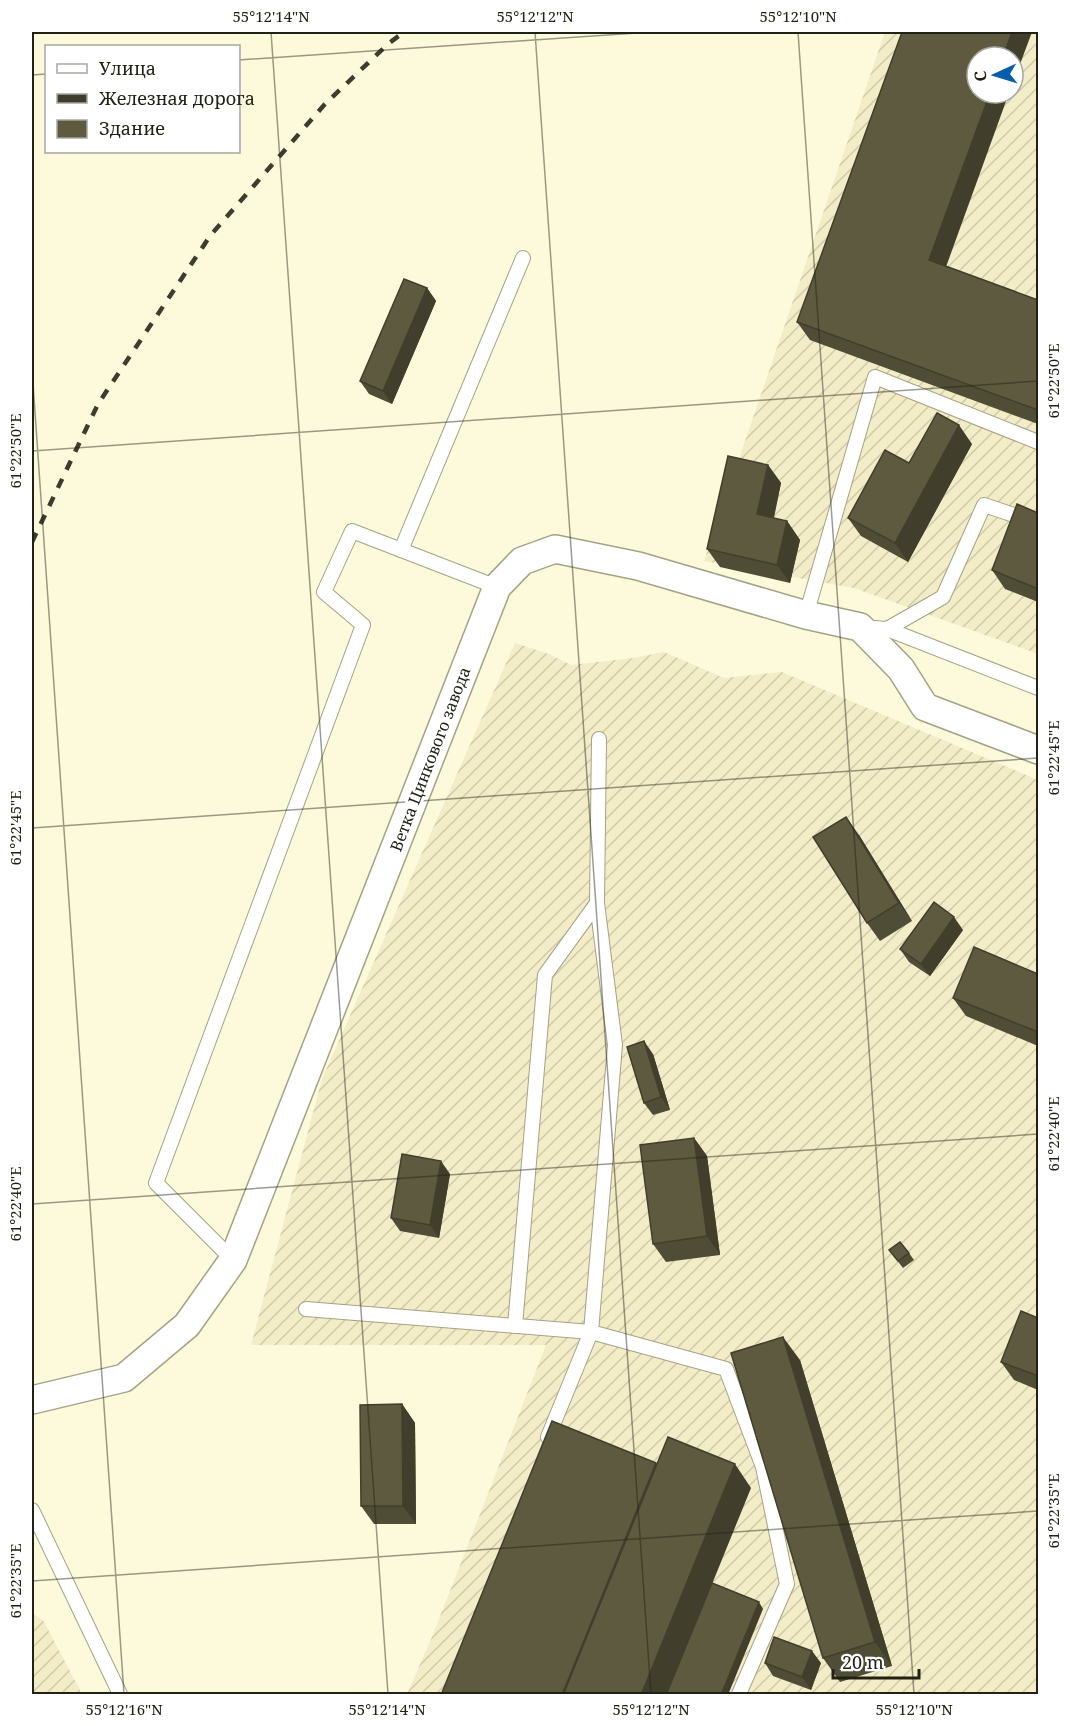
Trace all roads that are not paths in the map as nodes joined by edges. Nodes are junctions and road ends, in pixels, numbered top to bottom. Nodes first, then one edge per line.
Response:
1 (523, 258) dead end
2 (1038, 442) edge
3 (1038, 523) edge
4 (401, 550) junction
5 (497, 587) junction
6 (806, 615) junction
7 (873, 628) junction
8 (1038, 688) edge
9 (599, 739) dead end
10 (1038, 750) edge
11 (597, 903) junction
12 (233, 1260) junction
13 (306, 1309) dead end
14 (515, 1326) junction
15 (591, 1332) junction
16 (32, 1400) edge
17 (542, 1453) edge
18 (32, 1510) edge
19 (120, 1695) edge
20 (739, 1695) edge

1 - 4 lane
2 - 6 lane
3 - 7 lane
4 - 5 lane
4 - 12 lane
5 - 6 street, Ветка Цинкового завода
5 - 12 street, Ветка Цинкового завода
6 - 7 street, Ветка Цинкового завода
7 - 8 lane
7 - 10 street
9 - 11 lane
11 - 14 lane
11 - 15 lane
12 - 16 street, Ветка Цинкового завода
13 - 14 lane
14 - 15 lane
15 - 17 lane
15 - 20 lane
18 - 19 lane

